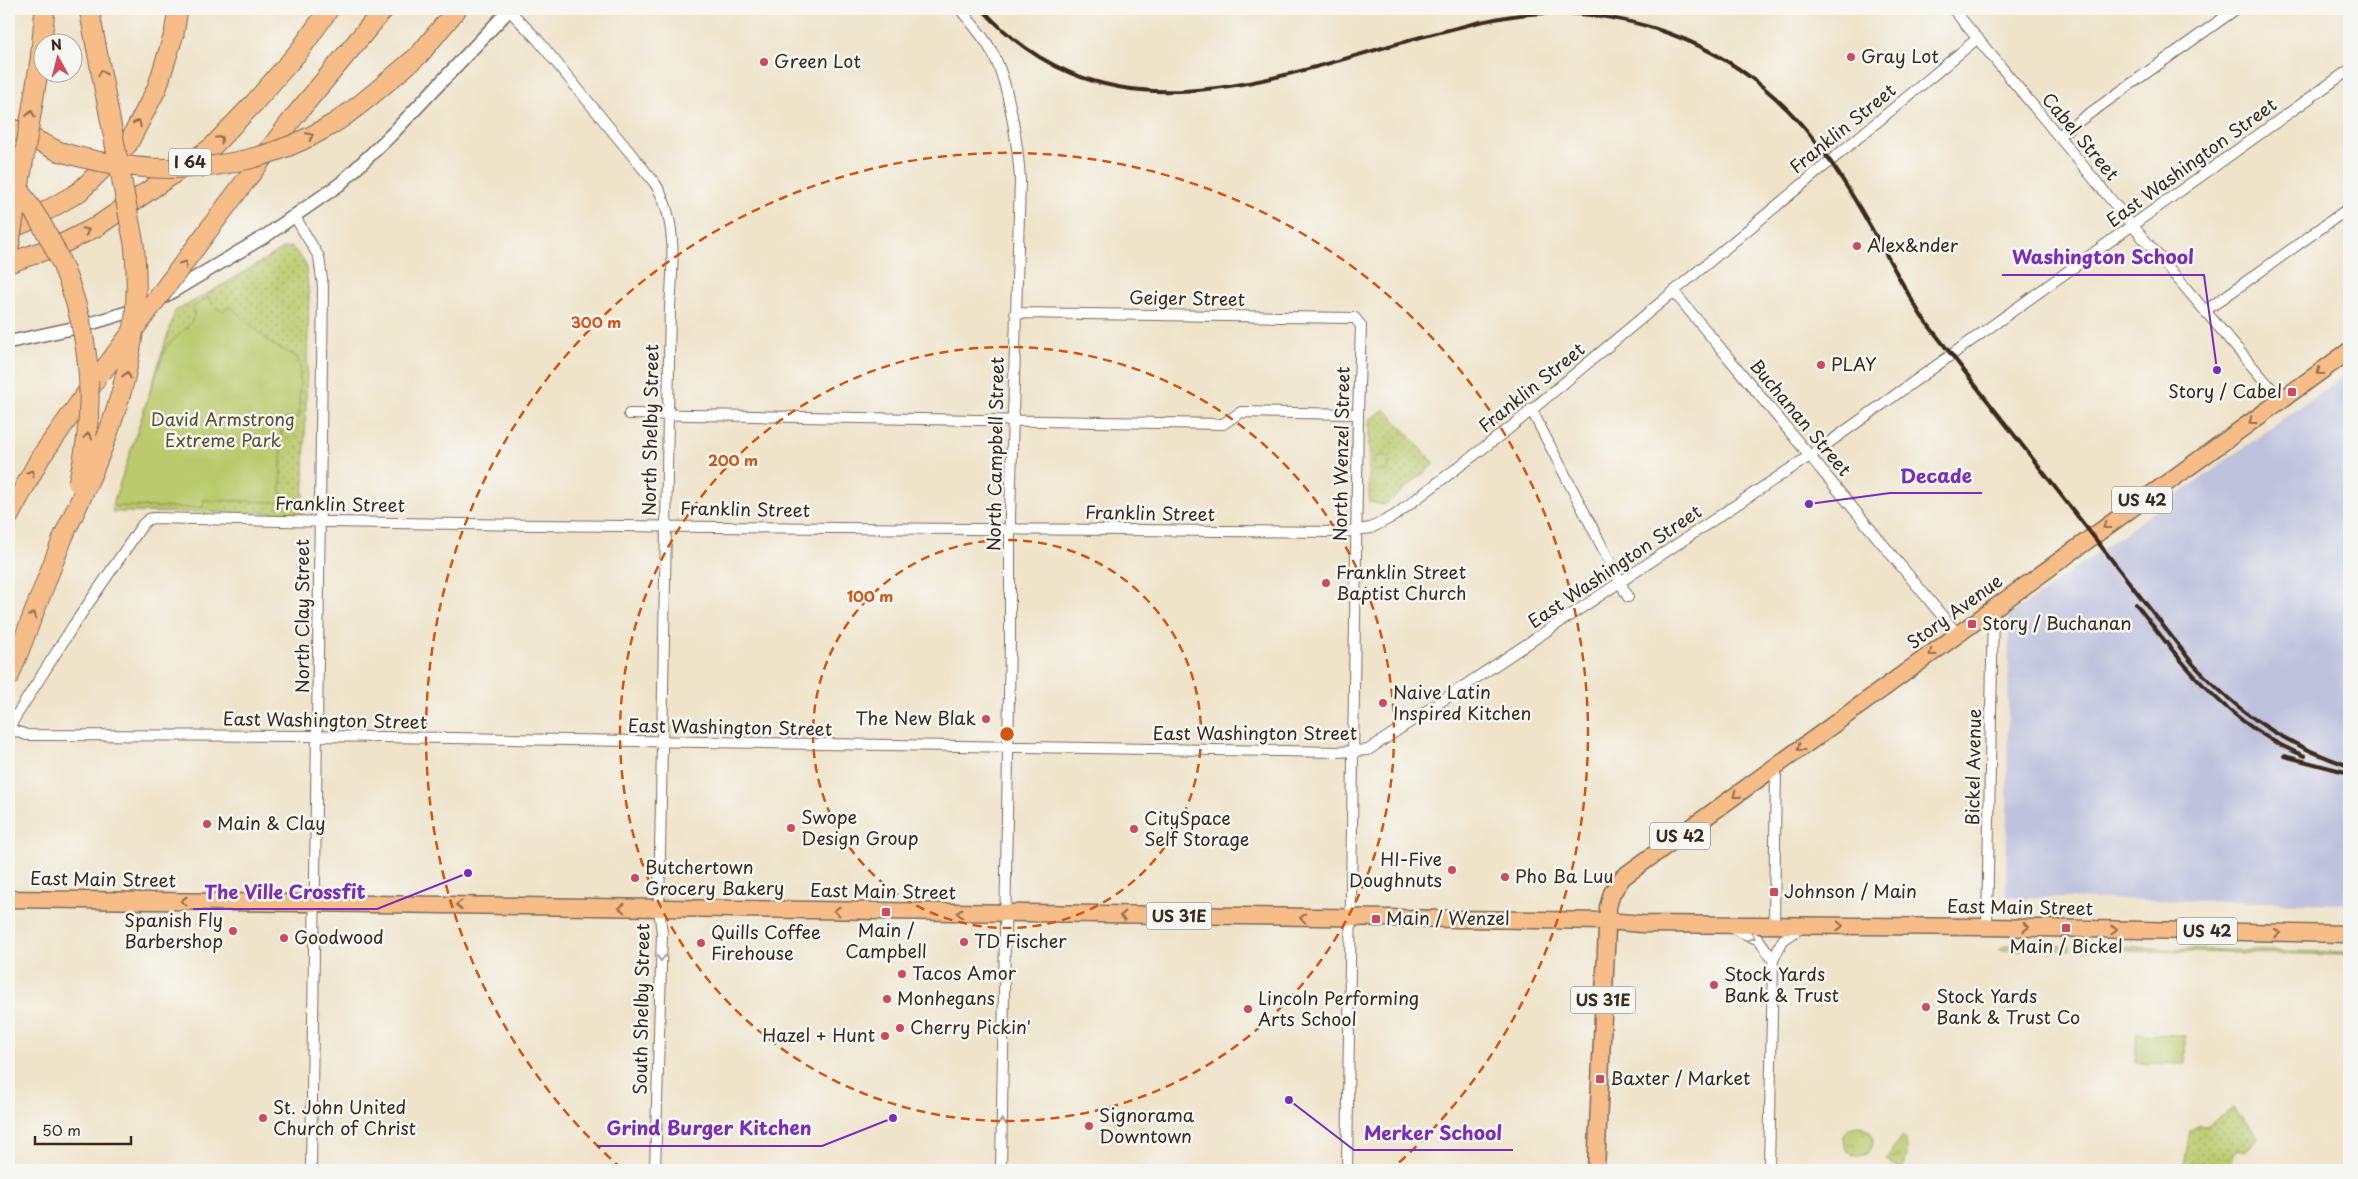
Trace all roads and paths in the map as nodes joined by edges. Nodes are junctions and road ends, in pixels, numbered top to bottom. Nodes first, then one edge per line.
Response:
1 (45, 9) edge
2 (89, 9) edge
3 (178, 9) edge
4 (329, 9) edge
5 (366, 9) edge
6 (384, 9) edge
7 (443, 9) edge
8 (457, 9) edge
9 (509, 9) edge
10 (960, 9) edge
11 (1953, 9) edge
12 (2236, 9) edge
13 (1978, 38) junction
14 (2349, 70) edge
15 (386, 84) junction
16 (294, 117) junction
17 (9, 127) edge
18 (2058, 136) junction
19 (9, 178) edge
20 (2349, 208) edge
21 (294, 217) junction
22 (2132, 225) junction
23 (9, 229) edge
24 (9, 248) edge
25 (9, 262) edge
26 (1674, 292) junction
27 (2205, 311) junction
28 (1015, 313) junction
29 (1358, 321) joint
30 (9, 342) edge
31 (2349, 351) edge
32 (2281, 400) junction
33 (1531, 409) junction
34 (629, 414) dead end
35 (1358, 414) junction
36 (668, 416) junction
37 (1013, 422) junction
38 (1809, 456) junction
39 (9, 516) edge
40 (320, 522) junction
41 (666, 525) junction
42 (1010, 529) junction
43 (1357, 530) junction
44 (64, 535) junction
45 (1621, 583) junction
46 (1628, 597) dead end
47 (1993, 608) junction
48 (1958, 634) junction
49 (9, 677) edge
50 (9, 728) edge
51 (318, 736) junction
52 (662, 743) junction
53 (1008, 748) junction
54 (1353, 752) junction
55 (1776, 766) junction
56 (9, 899) edge
57 (315, 902) junction
58 (660, 909) junction
59 (1006, 914) junction
60 (1352, 919) junction
61 (1607, 921) junction
62 (1723, 924) junction
63 (1774, 925) junction
64 (1806, 925) junction
65 (1987, 927) junction
66 (2349, 934) edge
67 (1773, 960) junction
68 (311, 1170) edge
69 (656, 1170) edge
70 (1001, 1170) edge
71 (1347, 1170) edge
72 (1596, 1170) edge
73 (1769, 1170) edge

24 -> 1 highway, bridge
44 -> 2 highway, bridge
23 -> 3 highway
25 -> 4 highway, I 64
5 - 16 highway
6 - 16 highway
7 - 15 highway
8 - 15 highway
9 - 21 street
9 - 36 street, North Shelby Street
10 - 28 street, North Campbell Street
11 - 13 street, Cabel Street
12 - 18 street
13 - 18 street, Cabel Street
13 - 26 street, Franklin Street
14 - 22 street, East Washington Street
17 -> 15 highway, bridge
39 -> 16 highway, bridge
18 - 22 street, Cabel Street
44 -> 19 highway, bridge
20 - 27 street
21 - 30 street
21 - 40 street, North Clay Street
22 - 27 street, Cabel Street
22 - 38 street, East Washington Street
26 - 33 street, Franklin Street
26 - 38 street, Buchanan Street
27 - 32 street, Cabel Street
28 - 29 street, Geiger Street
28 - 37 street, North Campbell Street
29 - 35 street, North Wenzel Street
31 -> 32 main road, Story Avenue / US 42
32 -> 47 main road, Story Avenue / US 42
33 - 43 street, Franklin Street
33 - 45 street
34 - 36 street
35 - 37 street
35 - 43 street, North Wenzel Street
36 - 37 street
36 - 41 street, North Shelby Street
37 - 42 street, North Campbell Street
38 - 45 street, East Washington Street
38 - 48 street, Buchanan Street
40 - 41 street, Franklin Street
40 - 50 street, Franklin Street
40 - 51 street, North Clay Street
41 - 42 street, Franklin Street
41 - 52 street, North Shelby Street
42 - 43 street, Franklin Street
42 - 53 street, North Campbell Street
43 - 54 street, North Wenzel Street
49 -> 44 highway
45 - 46 street
45 - 54 street, East Washington Street
47 - 48 main road, Story Avenue / US 42
47 - 65 street, Bickel Avenue
48 -> 55 main road, Story Avenue / US 42
50 - 51 street, East Washington Street
51 - 52 street, East Washington Street
51 - 57 street, North Clay Street
52 - 53 street, East Washington Street
52 - 58 street, North Shelby Street
53 - 54 street, East Washington Street
53 - 59 street, North Campbell Street
54 - 60 street, North Wenzel Street
55 -> 61 main road, Story Avenue / US 42
55 - 63 street
57 -> 56 main road, East Main Street / US 31E
58 -> 57 main road, East Main Street / US 31E
57 - 68 street, North Clay Street
59 -> 58 main road, East Main Street / US 31E
58 -> 69 street, South Shelby Street
60 -> 59 main road, East Main Street / US 31E
70 -> 59 street, North Campbell Street
60 - 61 main road, East Main Street / US 31E
60 - 71 street, North Wenzel Street
61 - 62 main road, East Main Street / US 42
61 - 72 main road, US 31E
62 - 63 main road, East Main Street / US 42
62 -> 67 street
63 - 64 main road, East Main Street / US 42
64 -> 65 main road, East Main Street / US 42
64 - 67 street
65 -> 66 main road, East Main Street / US 42
67 - 73 street

